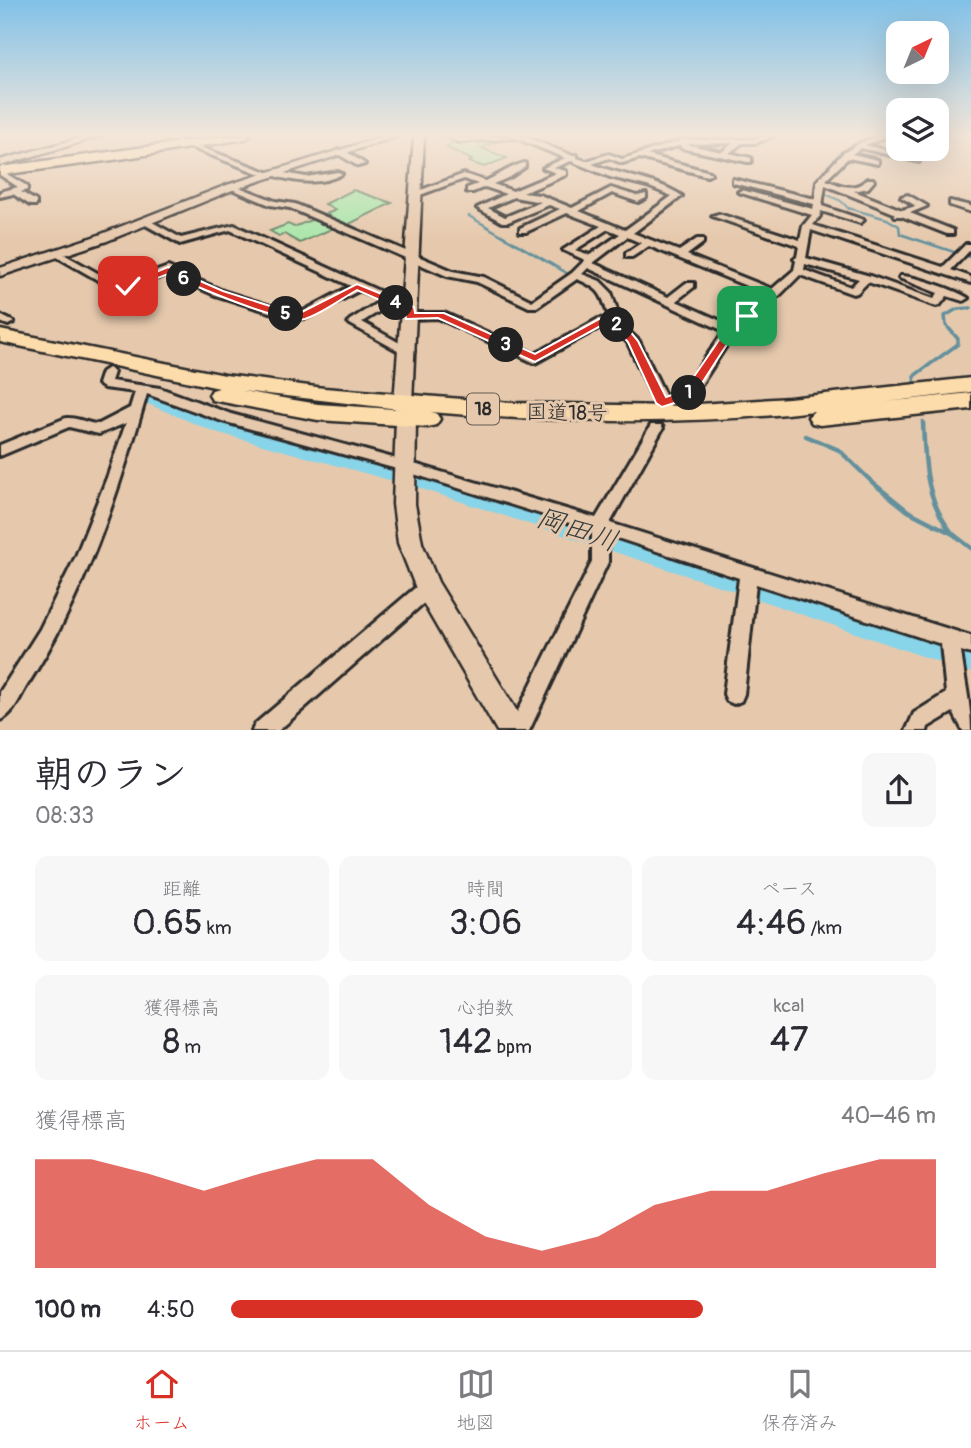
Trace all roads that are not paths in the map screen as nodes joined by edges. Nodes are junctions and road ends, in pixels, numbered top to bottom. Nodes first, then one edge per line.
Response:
1 (260, 170) edge
2 (284, 170) edge
3 (418, 170) edge
4 (512, 170) edge
5 (554, 170) edge
6 (603, 170) edge
7 (693, 170) edge
8 (832, 170) edge
9 (0, 172) edge
10 (271, 174) junction
11 (338, 174) dead end
12 (707, 174) dead end
13 (736, 181) dead end
14 (821, 181) junction
15 (871, 181) dead end
16 (486, 183) junction
17 (231, 187) junction
18 (470, 190) dead end
19 (14, 191) junction
20 (842, 191) junction
21 (742, 192) dead end
22 (417, 193) junction
23 (0, 195) edge
24 (516, 195) junction
25 (643, 196) dead end
26 (905, 197) dead end
27 (548, 202) junction
28 (33, 203) dead end
29 (953, 203) dead end
30 (818, 207) junction
31 (971, 209) edge
32 (568, 211) junction
33 (898, 214) junction
34 (716, 216) dead end
35 (860, 220) dead end
36 (145, 221) junction
37 (807, 226) junction
38 (606, 227) junction
39 (523, 230) dead end
40 (950, 232) dead end
41 (625, 234) junction
42 (700, 241) dead end
43 (647, 243) junction
44 (803, 244) junction
45 (967, 245) edge
46 (57, 254) junction
47 (629, 254) dead end
48 (678, 256) junction
49 (412, 259) junction
50 (589, 261) junction
51 (799, 265) junction
52 (945, 271) junction
53 (0, 272) edge
54 (576, 275) junction
55 (904, 278) dead end
56 (971, 280) edge
57 (690, 285) dead end
58 (357, 287) junction
59 (945, 291) junction
60 (775, 293) junction
61 (963, 298) dead end
62 (669, 301) junction
63 (403, 309) junction
64 (616, 322) junction
65 (3, 325) edge
66 (731, 330) junction
67 (0, 350) edge
68 (408, 351) junction
69 (107, 372) junction
70 (971, 385) edge
71 (142, 391) junction
72 (971, 401) edge
73 (137, 410) junction
74 (405, 410) junction
75 (662, 415) junction
76 (0, 451) edge
77 (404, 466) junction
78 (601, 535) junction
79 (748, 574) junction
80 (428, 588) junction
81 (971, 645) edge
82 (951, 647) junction
83 (734, 694) dead end
84 (957, 698) junction
85 (0, 710) edge
86 (971, 725) edge
87 (262, 730) edge
88 (516, 730) edge
89 (916, 730) edge

1 - 10 street
2 - 10 street
3 - 22 main road
4 - 16 street
5 - 24 street
6 - 41 street
7 - 12 street
8 - 14 street
9 - 19 street
10 - 11 street
10 - 17 street
13 - 30 street
14 - 20 street
14 - 30 street
15 - 20 street
16 - 18 street
16 - 22 street
16 - 24 street
17 - 36 street
17 - 49 street
19 - 23 street
19 - 28 street
20 - 33 street
21 - 30 street
22 - 49 main road
24 - 27 street
24 - 27 street
25 - 32 street
26 - 33 street
27 - 32 street
29 - 31 street
30 - 35 street
30 - 37 street
32 - 38 street
32 - 39 street
33 - 40 street
34 - 44 street
36 - 46 street
36 - 58 street
37 - 44 street
37 - 52 street
38 - 41 street
38 - 50 street
41 - 43 street
41 - 50 street
42 - 48 street
43 - 47 street
43 - 48 street
44 - 51 street
45 - 52 street
46 - 53 street
46 - 58 street
48 - 60 street
49 - 54 street
49 - 63 main road
50 - 54 street
50 - 62 street
51 - 59 street
51 - 60 street
52 - 56 street
54 - 64 street
55 - 59 street
57 - 62 street
58 - 63 street
59 - 61 street
60 - 66 street
62 - 66 street
63 - 64 street
63 - 68 main road
63 - 68 street
64 - 75 street
65 - 74 highway, 国道18号 / 18
66 - 75 street
67 - 69 highway, 国道18号 / 18
68 - 74 main road
69 - 71 street
69 - 74 highway, 国道18号 / 18
70 - 75 highway, 国道18号 / 18
71 - 73 street
71 - 77 street
72 - 75 highway, 国道18号 / 18
73 - 76 street
73 - 85 street
74 - 75 highway, 国道18号 / 18
74 - 77 main road
75 - 78 street
77 - 78 street
77 - 80 main road
78 - 79 street
78 - 88 street
79 - 82 street
79 - 83 street
80 - 87 street
80 - 88 main road
81 - 82 street
82 - 84 street
84 - 86 street
84 - 89 street

